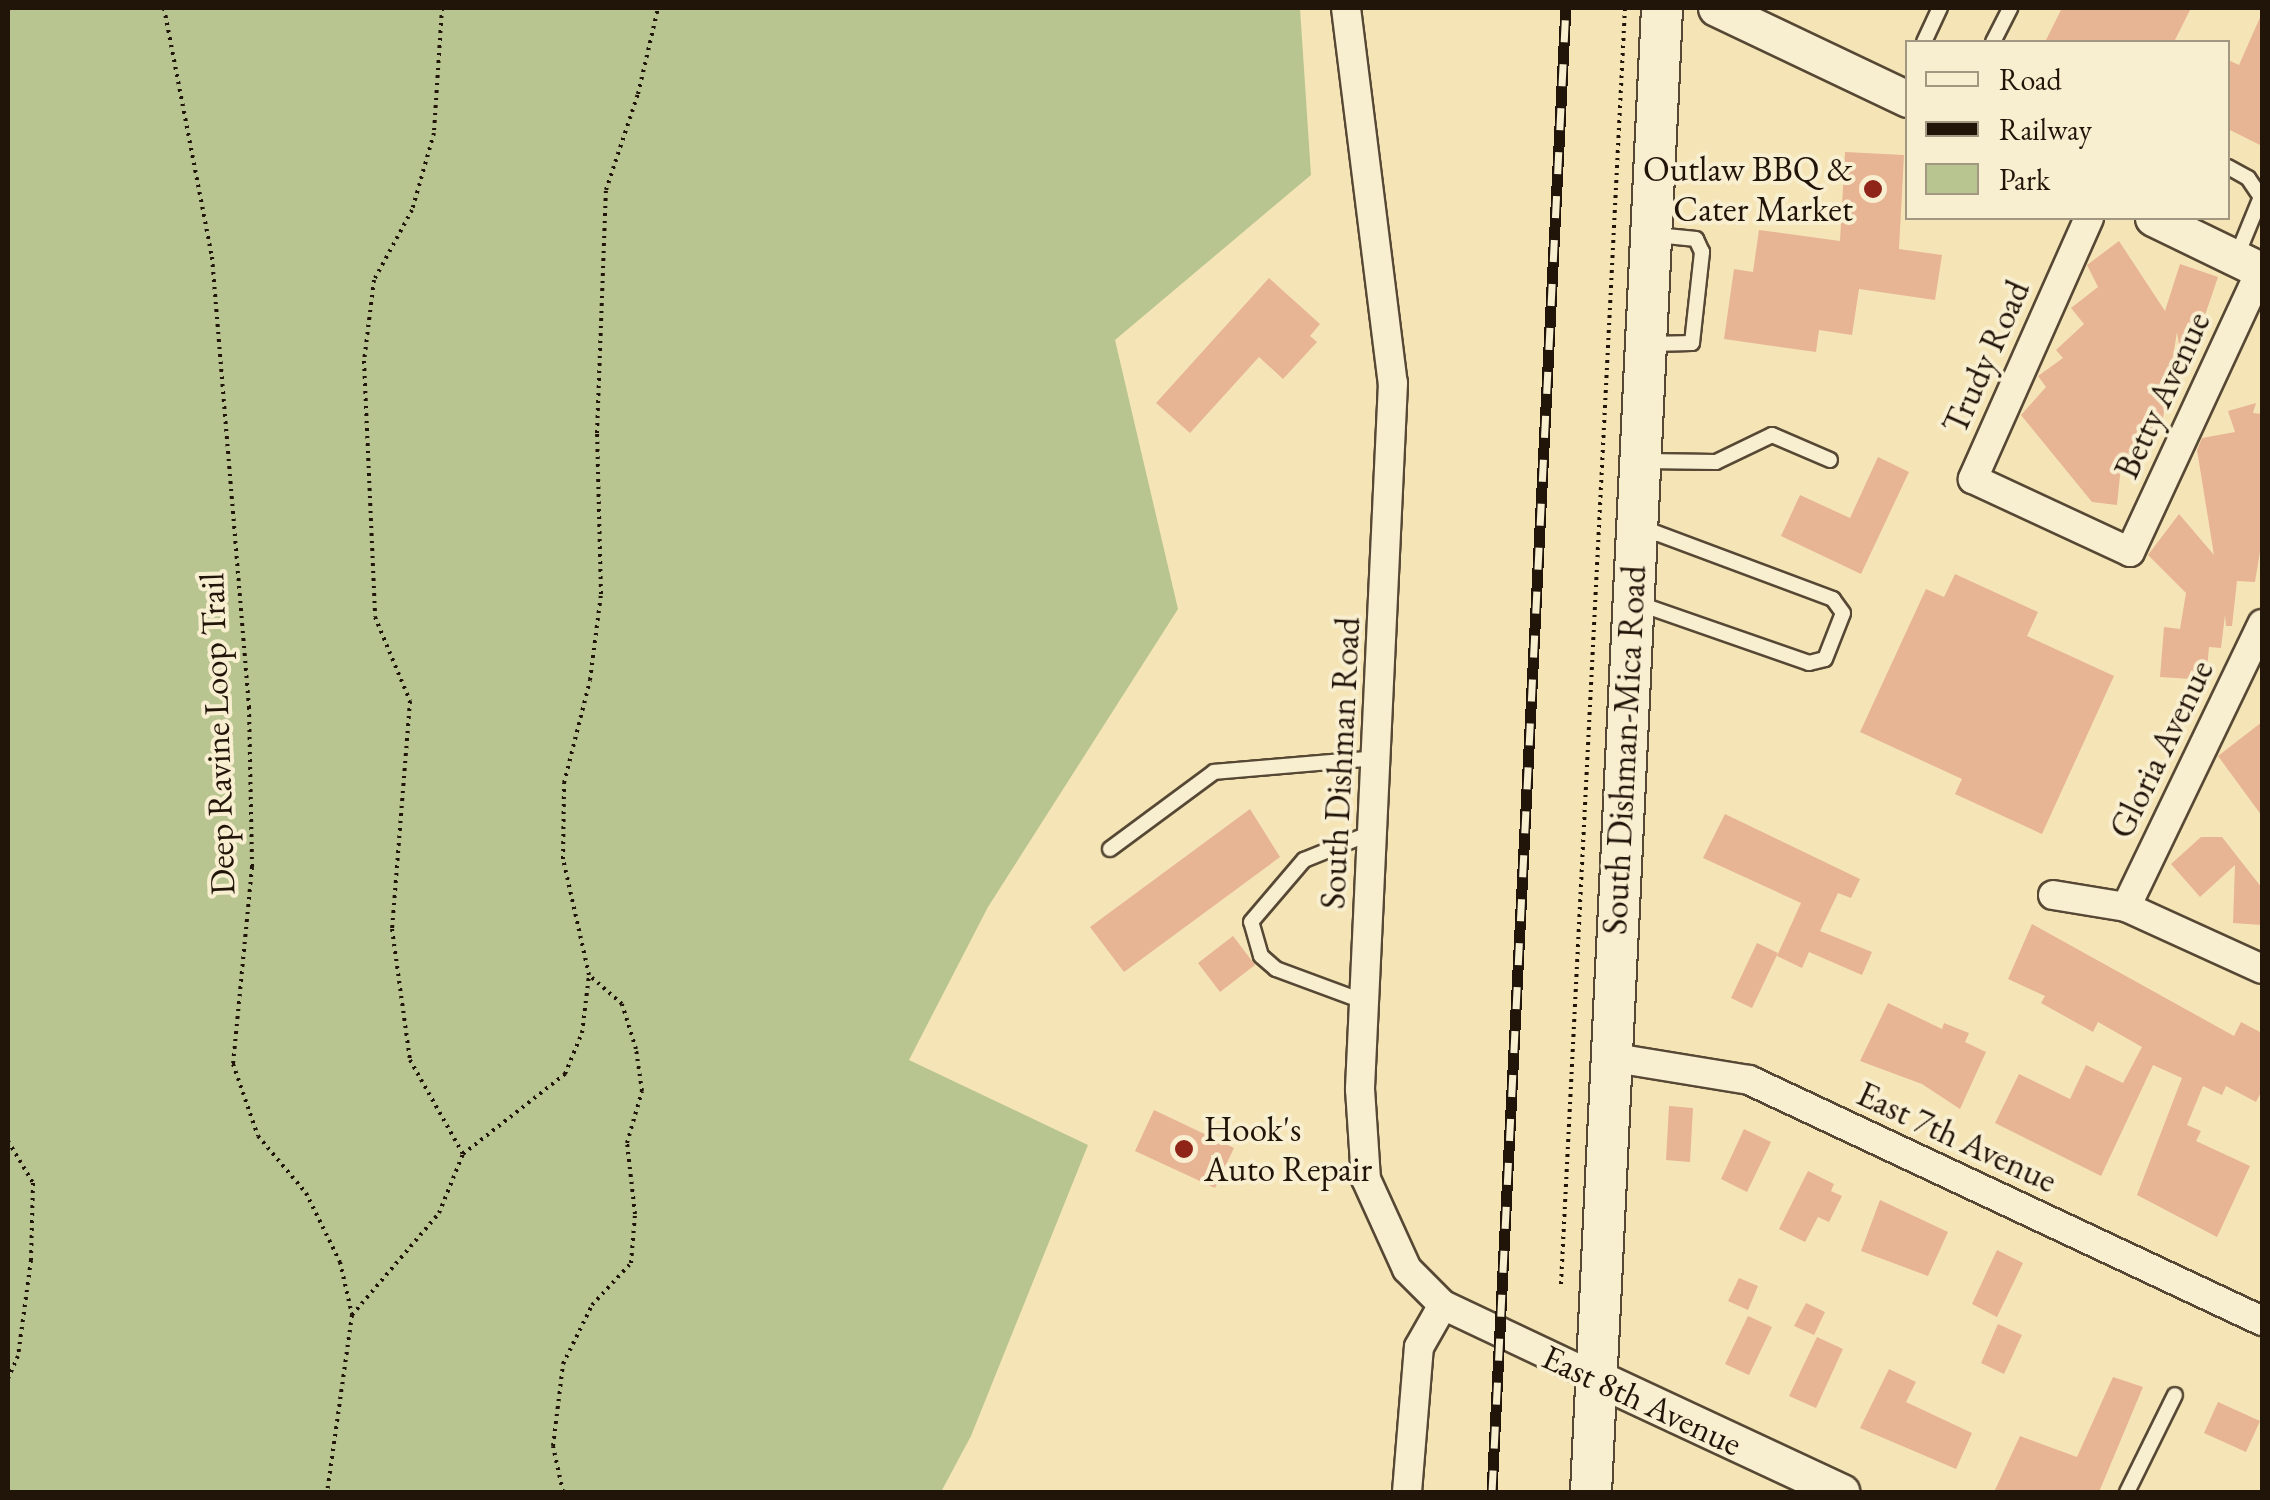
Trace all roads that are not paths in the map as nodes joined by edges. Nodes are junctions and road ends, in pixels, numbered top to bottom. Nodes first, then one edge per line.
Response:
1 (1346, 8) edge
2 (1662, 8) edge
3 (1716, 8) edge
4 (1940, 8) edge
5 (2010, 8) edge
6 (1925, 40) edge
7 (1994, 40) edge
8 (1904, 90) edge
9 (2230, 168) edge
10 (2087, 220) edge
11 (2157, 220) edge
12 (2253, 266) edge
13 (1830, 460) dead end
14 (1639, 461) junction
15 (1636, 525) junction
16 (2130, 552) joint
17 (1632, 602) junction
18 (2262, 624) edge
19 (1378, 758) junction
20 (1374, 832) junction
21 (1110, 849) dead end
22 (2053, 895) dead end
23 (2126, 907) junction
24 (2262, 968) edge
25 (1365, 1002) junction
26 (1609, 1057) junction
27 (1444, 1305) junction
28 (2262, 1321) edge
29 (1596, 1376) junction
30 (2174, 1395) dead end
31 (1406, 1492) edge
32 (1590, 1492) edge
33 (1842, 1492) edge
34 (2128, 1492) edge

1 - 19 street, South Dishman Road
2 - 14 main road, South Dishman-Mica Road
3 - 8 street
4 - 6 lane
5 - 7 lane
9 - 12 lane
10 - 16 street, Trudy Road
11 - 12 street
12 - 16 street, Betty Avenue
13 - 14 lane
14 - 15 main road, South Dishman-Mica Road
15 - 17 main road, South Dishman-Mica Road
15 - 17 lane
17 - 26 main road, South Dishman-Mica Road
18 - 23 street, Gloria Avenue
19 - 20 street, South Dishman Road
19 - 21 lane
20 - 25 street, South Dishman Road
20 - 25 lane
22 - 23 street
23 - 24 street
25 - 27 street, South Dishman Road
26 - 28 street, East 7th Avenue
26 - 29 main road, South Dishman-Mica Road
27 - 29 street, East 8th Avenue
27 - 31 street
29 - 32 main road, South Dishman-Mica Road
29 - 33 street, East 8th Avenue
30 - 34 lane

